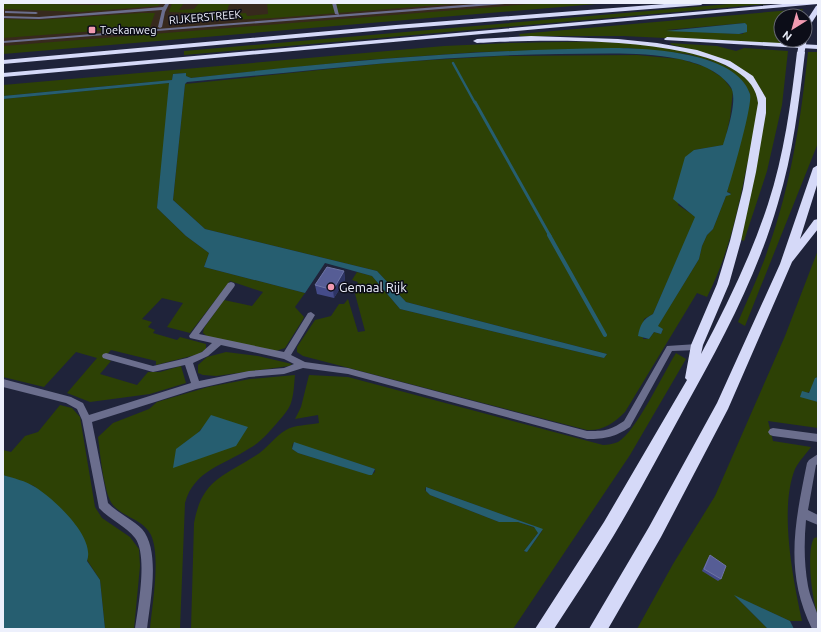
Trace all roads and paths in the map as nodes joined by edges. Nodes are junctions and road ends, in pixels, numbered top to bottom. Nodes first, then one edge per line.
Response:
1 (334, 3) edge
2 (467, 3) edge
3 (505, 3) edge
4 (643, 3) edge
5 (701, 3) edge
6 (816, 3) edge
7 (483, 4) edge
8 (166, 5) edge
9 (3, 12) edge
10 (87, 13) junction
11 (558, 14) junction
12 (337, 15) junction
13 (3, 17) edge
14 (160, 29) junction
15 (524, 38) junction
16 (400, 40) junction
17 (3, 41) edge
18 (818, 47) edge
19 (802, 48) edge
20 (3, 62) edge
21 (3, 74) edge
22 (818, 168) edge
23 (818, 222) edge
24 (786, 264) junction
25 (231, 285) dead end
26 (311, 315) dead end
27 (219, 342) junction
28 (697, 347) junction
29 (106, 356) dead end
30 (286, 356) junction
31 (188, 361) junction
32 (303, 365) junction
33 (3, 383) edge
34 (196, 385) junction
35 (691, 385) junction
36 (87, 420) junction
37 (773, 432) dead end
38 (818, 438) edge
39 (818, 458) edge
40 (802, 513) junction
41 (818, 520) edge
42 (141, 629) edge
43 (544, 629) edge
44 (598, 629) edge
45 (818, 629) edge

1 - 12 street
2 - 12 street, RIJKERSTREEK
3 - 7 street, RIJKERSTREEK
4 - 11 highway
5 - 11 highway
6 - 16 highway
7 - 12 street, RIJKERSTREEK
8 - 10 street
8 - 14 street
9 - 10 street
10 - 13 street
11 - 20 highway
12 - 14 street, RIJKERSTREEK
14 - 17 street, RIJKERSTREEK
15 - 16 highway
15 - 18 highway
15 - 28 highway
16 - 21 highway
19 - 35 highway, bridge
22 - 24 highway
23 - 24 highway
24 - 44 highway
25 - 27 street
26 - 30 street
27 - 30 street
27 - 31 street
28 - 32 street
28 - 35 highway
29 - 31 street
30 - 32 street
31 - 34 street
32 - 34 street
33 - 36 street
34 - 36 street
35 - 43 highway
36 - 42 street
37 - 38 street
39 - 40 street
40 - 41 street
40 - 45 street

